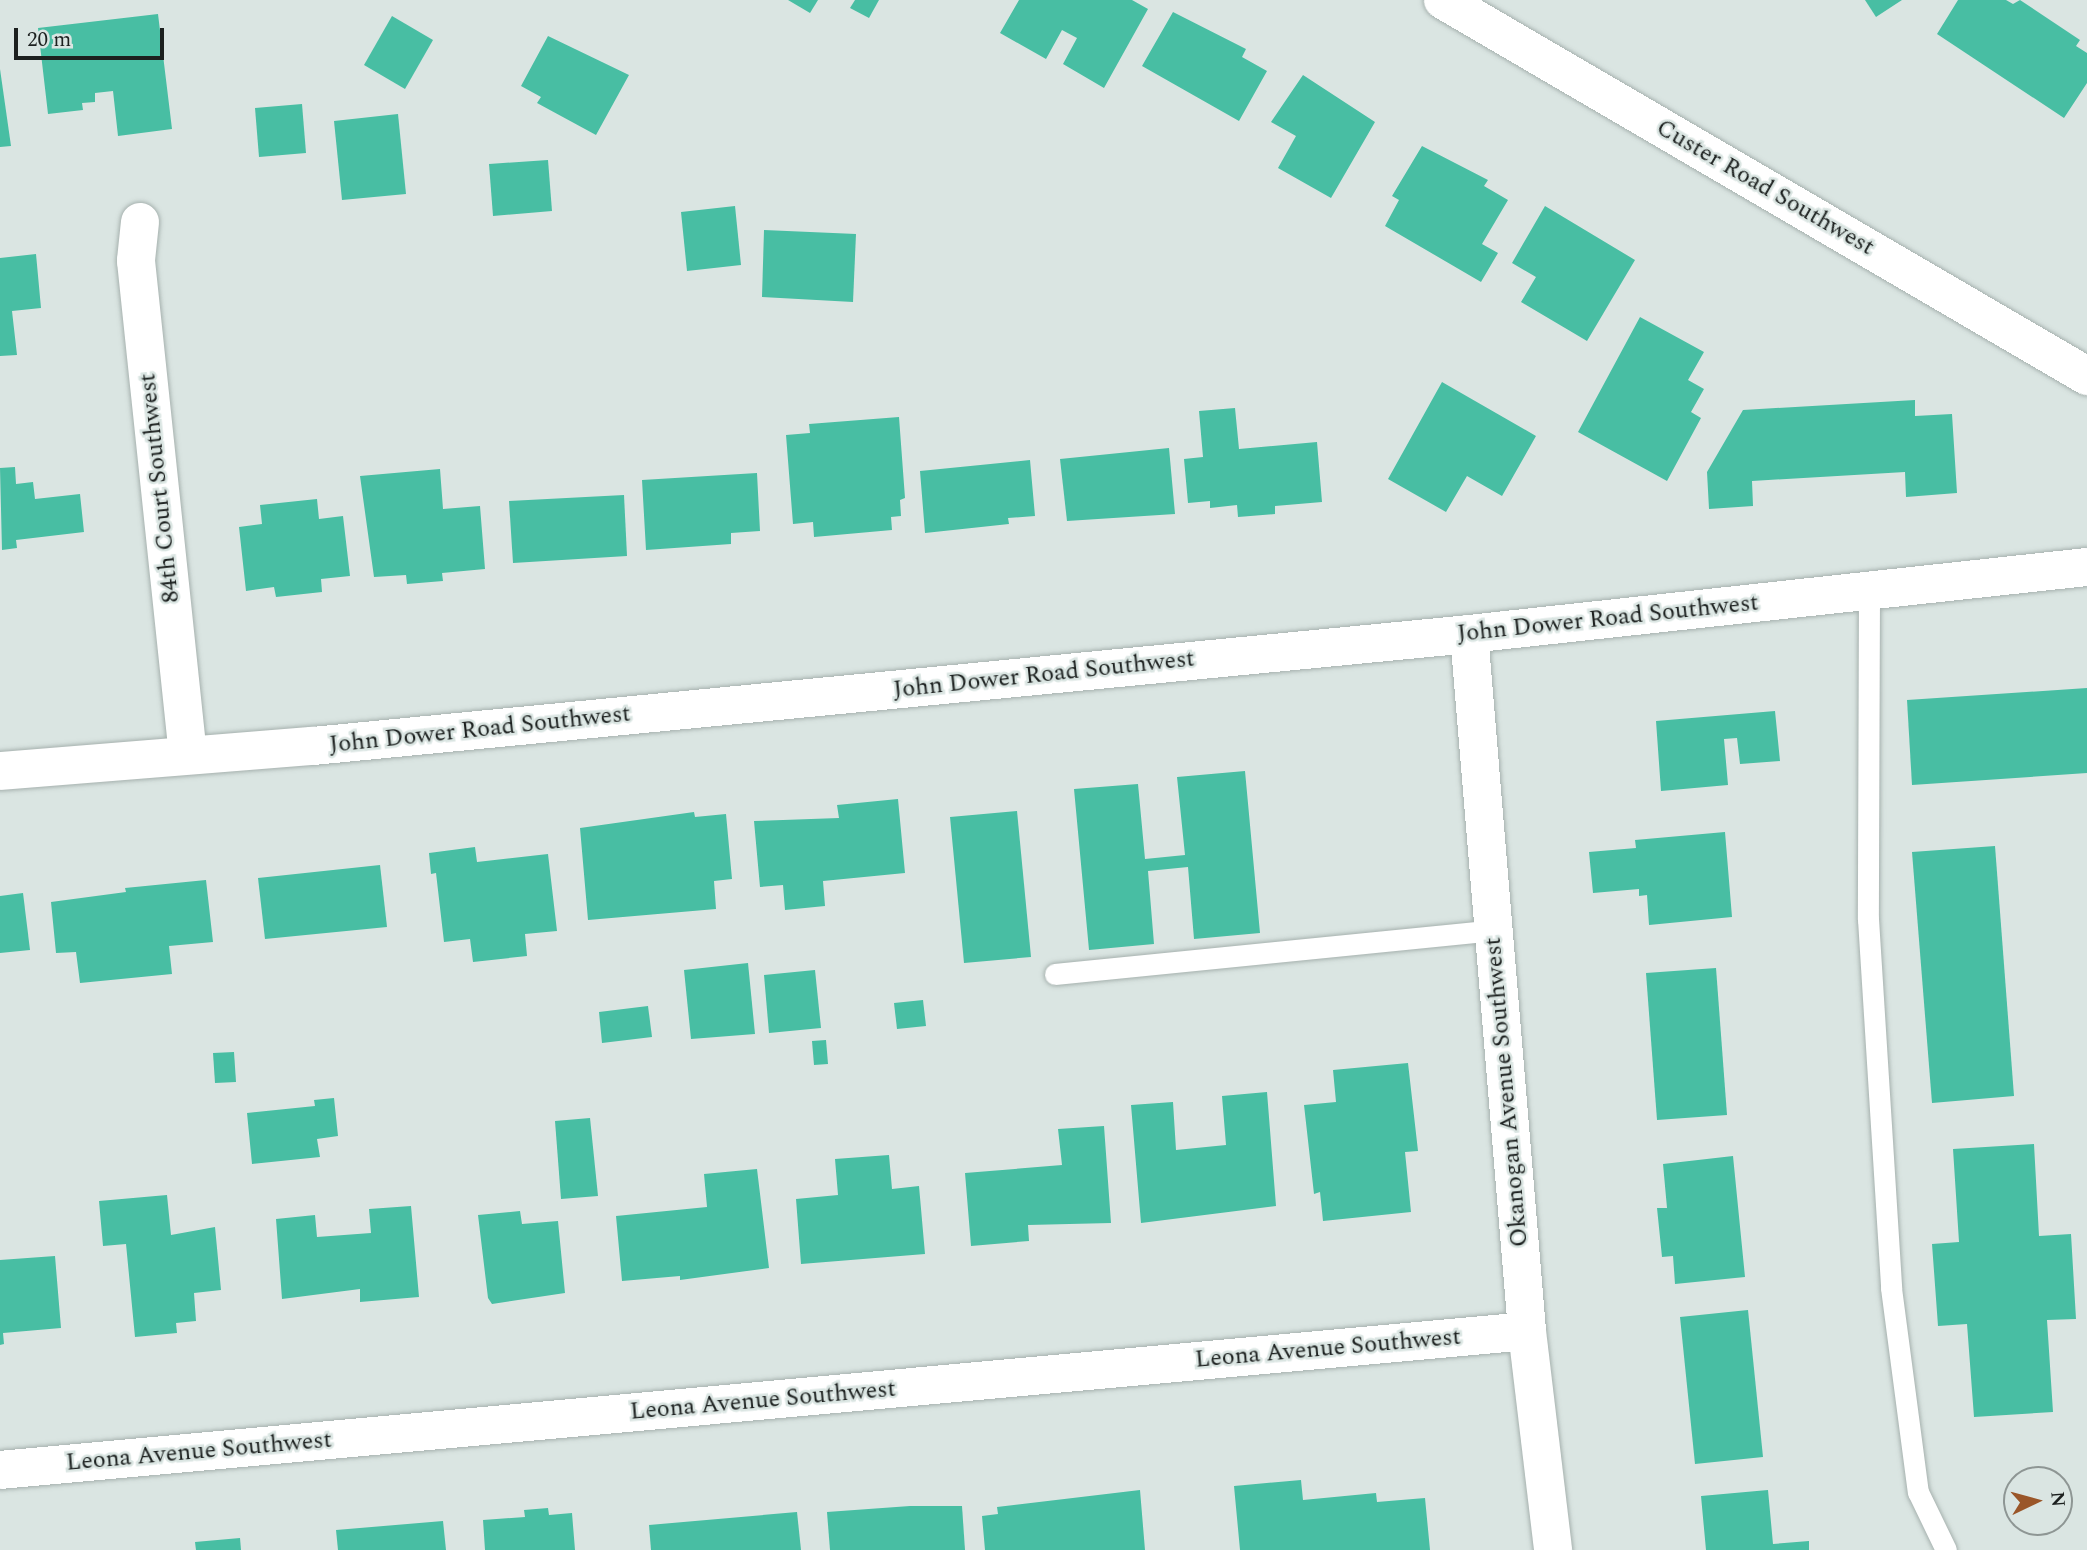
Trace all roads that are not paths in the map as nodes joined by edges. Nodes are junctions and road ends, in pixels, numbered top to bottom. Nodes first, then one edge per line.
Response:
1 (1443, 0) edge
2 (140, 222) dead end
3 (2087, 376) edge
4 (2087, 567) edge
5 (1869, 592) junction
6 (1469, 634) junction
7 (188, 754) junction
8 (0, 771) edge
9 (1493, 930) junction
10 (1055, 974) dead end
11 (1527, 1331) junction
12 (0, 1470) edge
13 (1553, 1550) edge
14 (1946, 1550) edge

1 - 3 street, Custer Road Southwest
2 - 7 street, 84th Court Southwest
4 - 5 street, John Dower Road Southwest
5 - 6 street, John Dower Road Southwest
5 - 14 lane
6 - 7 street, John Dower Road Southwest
6 - 9 street, Okanogan Avenue Southwest
7 - 8 street, John Dower Road Southwest
9 - 10 lane
9 - 11 street, Okanogan Avenue Southwest
11 - 12 street, Leona Avenue Southwest
11 - 13 street, Okanogan Avenue Southwest

